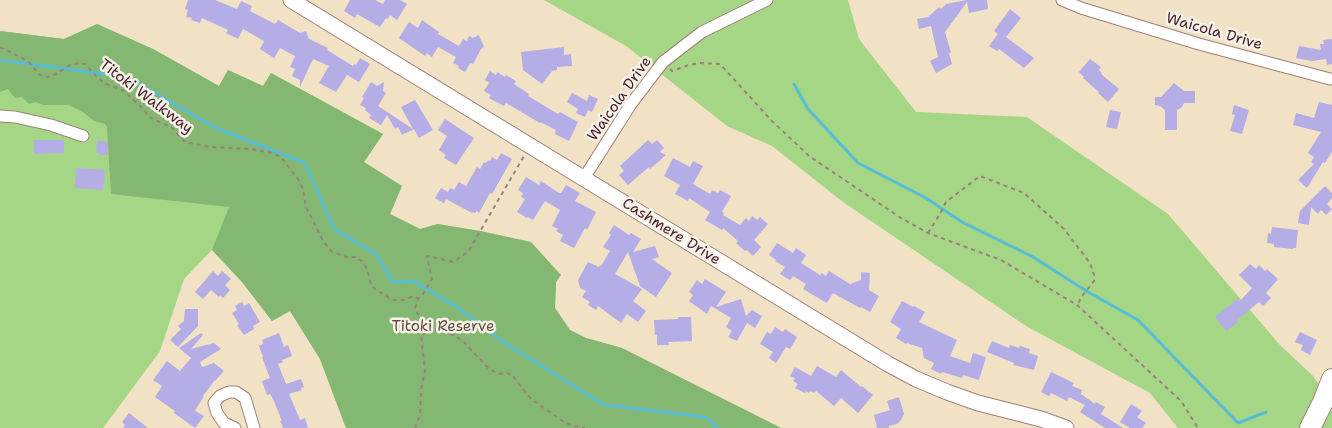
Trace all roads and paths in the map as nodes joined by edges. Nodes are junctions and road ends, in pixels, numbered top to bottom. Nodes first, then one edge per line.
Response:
1 (291, 0) edge
2 (767, 0) edge
3 (1062, 0) edge
4 (0, 47) edge
5 (664, 62) junction
6 (1330, 78) dead end
7 (0, 116) edge
8 (83, 136) dead end
9 (531, 146) junction
10 (584, 178) junction
11 (928, 233) junction
12 (418, 299) junction
13 (1077, 305) junction
14 (427, 332) junction
15 (1332, 379) edge
16 (235, 428) edge
17 (254, 428) edge
18 (415, 428) edge
19 (585, 428) edge
20 (1066, 428) edge
21 (1198, 428) edge
22 (1310, 428) edge

1 - 9 street, Cashmere Drive
2 - 5 street, Waicola Drive
3 - 6 street, Waicola Drive
4 - 12 path, Titoki Walkway
5 - 10 street, Waicola Drive
5 - 11 path
7 - 8 street
9 - 10 street, Cashmere Drive
9 - 12 path
10 - 20 street, Cashmere Drive
11 - 13 path
11 - 13 path
12 - 14 path
13 - 21 path
14 - 18 path
14 - 19 path
15 - 22 highway
16 - 17 street

